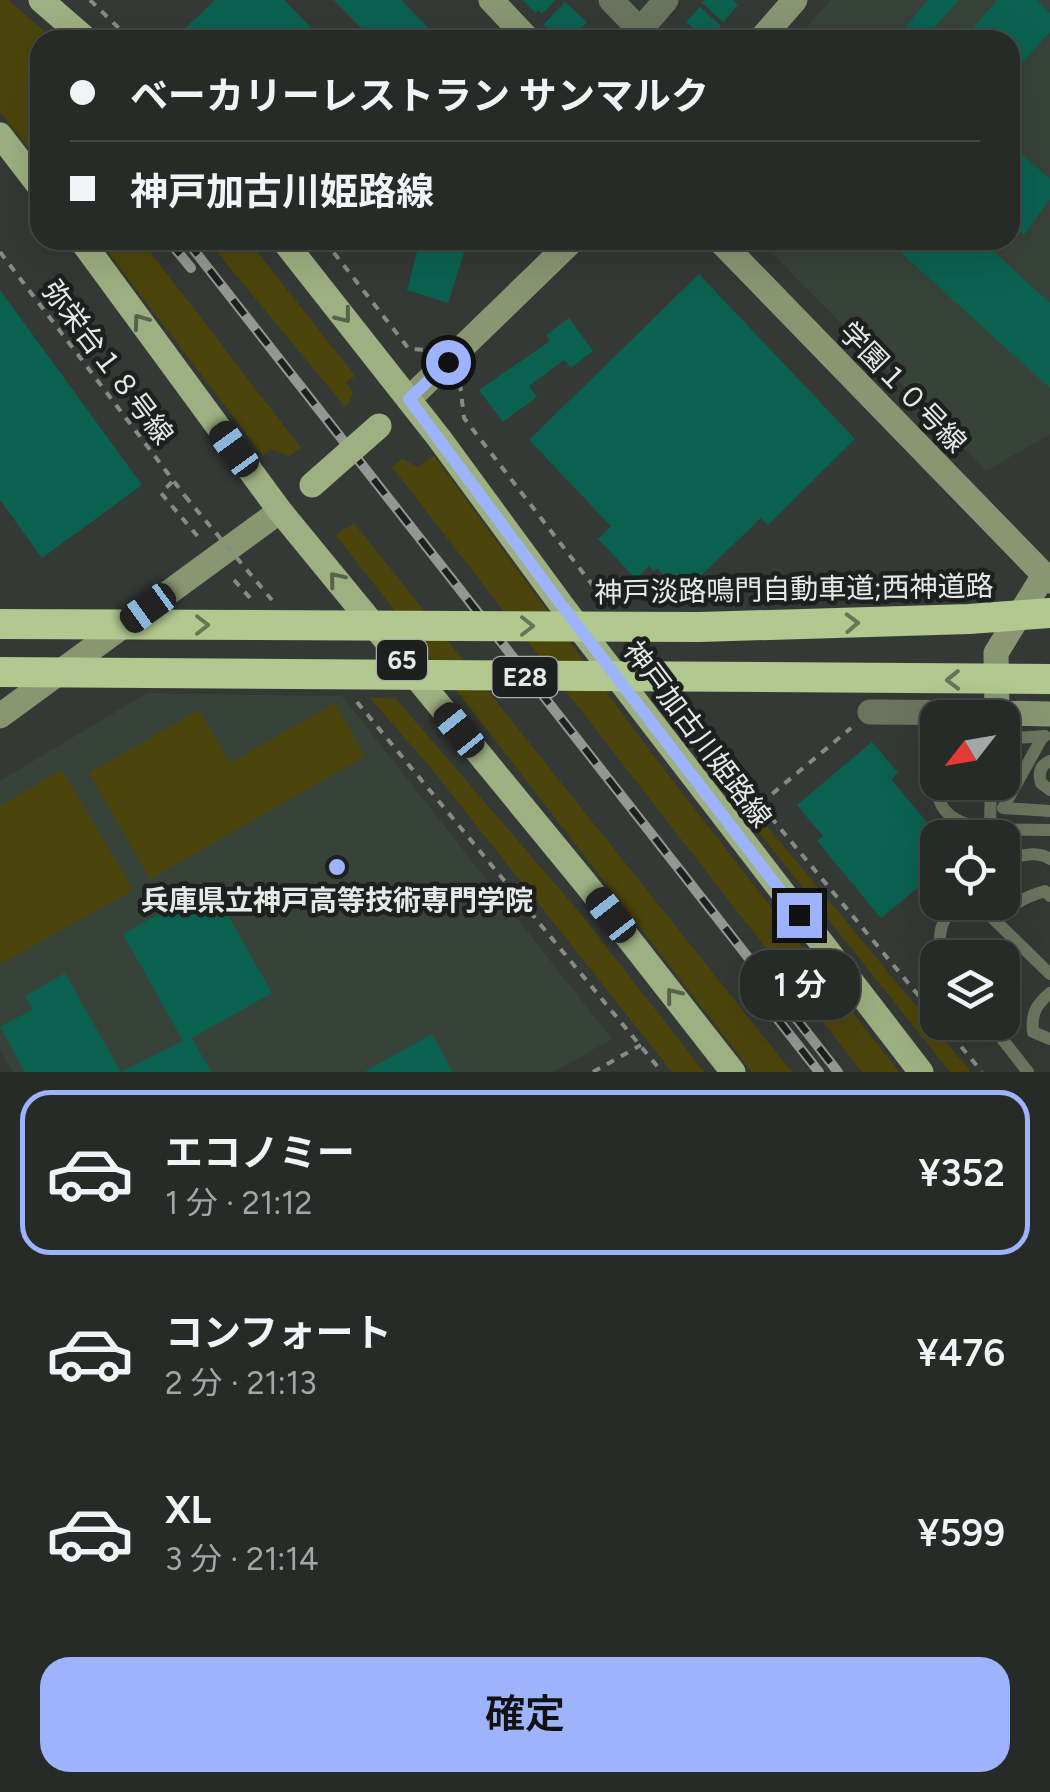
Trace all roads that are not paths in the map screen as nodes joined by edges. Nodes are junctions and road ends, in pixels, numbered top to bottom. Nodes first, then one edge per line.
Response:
1 (41, 0) edge
2 (491, 0) edge
3 (610, 0) edge
4 (666, 0) edge
5 (796, 0) edge
6 (76, 30) edge
7 (520, 30) edge
8 (769, 30) edge
9 (0, 135) edge
10 (30, 174) edge
11 (88, 250) edge
12 (291, 250) edge
13 (562, 250) edge
14 (729, 250) edge
15 (409, 399) junction
16 (280, 510) junction
17 (1047, 578) edge
18 (1050, 613) edge
19 (0, 624) edge
20 (0, 672) edge
21 (1050, 678) edge
22 (997, 700) edge
23 (870, 712) road end
24 (920, 712) edge
25 (0, 716) edge
26 (1020, 720) edge
27 (1048, 728) edge
28 (1020, 735) edge
29 (1050, 761) edge
30 (1050, 790) edge
31 (939, 800) edge
32 (1050, 811) edge
33 (955, 820) edge
34 (1020, 828) edge
35 (1050, 830) edge
36 (1020, 856) edge
37 (1050, 859) edge
38 (1050, 896) edge
39 (997, 921) joint
40 (1050, 974) edge
41 (1050, 993) edge
42 (1050, 1039) edge
43 (1003, 1040) edge
44 (733, 1072) edge
45 (921, 1072) edge
46 (1028, 1072) edge

1 - 6 main road
2 - 7 street
3 - 4 street
5 - 8 street
9 - 10 main road
16 -> 11 main road, 65
12 -> 15 main road, 神戸加古川姫路線
13 - 15 street
14 - 17 street, 学園１０号線
15 - 16 main road, bridge
15 - 45 main road, 神戸加古川姫路線
16 - 25 street
44 -> 16 main road, 65
17 - 22 street, 学園１０号線
19 -> 18 highway, 神戸淡路鳴門自動車道;西神道路 / E28, bridge
21 -> 20 highway, E28, bridge
23 - 24 street
26 - 27 street
27 - 28 lane
27 - 32 lane
29 - 30 lane
31 - 33 lane
34 - 35 lane
36 - 37 lane
38 - 39 lane
39 - 40 lane
41 - 42 lane
43 - 46 lane

